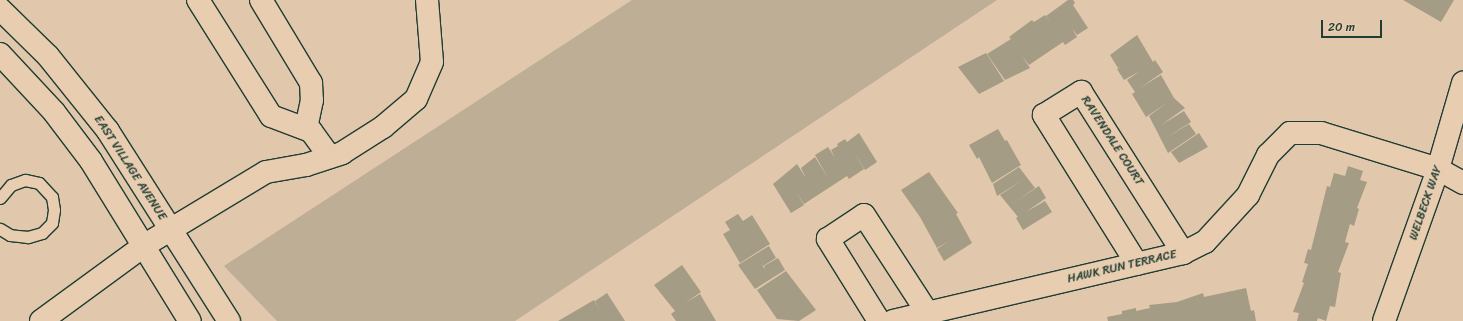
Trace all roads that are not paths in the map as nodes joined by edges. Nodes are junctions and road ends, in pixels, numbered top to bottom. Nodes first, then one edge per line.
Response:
1 (198, 0) edge
2 (261, 0) edge
3 (427, 0) edge
4 (0, 8) edge
5 (0, 54) edge
6 (1463, 83) edge
7 (306, 128) junction
8 (330, 157) junction
9 (1438, 169) junction
10 (1463, 183) edge
11 (0, 198) edge
12 (0, 229) edge
13 (169, 229) junction
14 (145, 245) junction
15 (1183, 253) junction
16 (1137, 264) junction
17 (927, 312) junction
18 (41, 321) edge
19 (190, 321) edge
20 (229, 321) edge
21 (879, 321) edge
22 (893, 321) edge
23 (1384, 321) edge

1 - 7 street
2 - 7 street
3 - 8 street
4 - 13 street, EAST VILLAGE AVENUE
5 - 14 street
6 - 9 street, WELBECK WAY
7 - 8 street
8 - 13 street
9 - 10 street, HAWK RUN TERRACE
9 - 15 street, HAWK RUN TERRACE
9 - 23 street, WELBECK WAY
11 - 12 lane
13 - 14 street
13 - 20 street, EAST VILLAGE AVENUE
14 - 18 street
14 - 19 street
15 - 16 street, HAWK RUN TERRACE
15 - 16 street, RAVENDALE COURT
16 - 17 street, HAWK RUN TERRACE
17 - 21 street
17 - 22 street, HAWK RUN TERRACE

